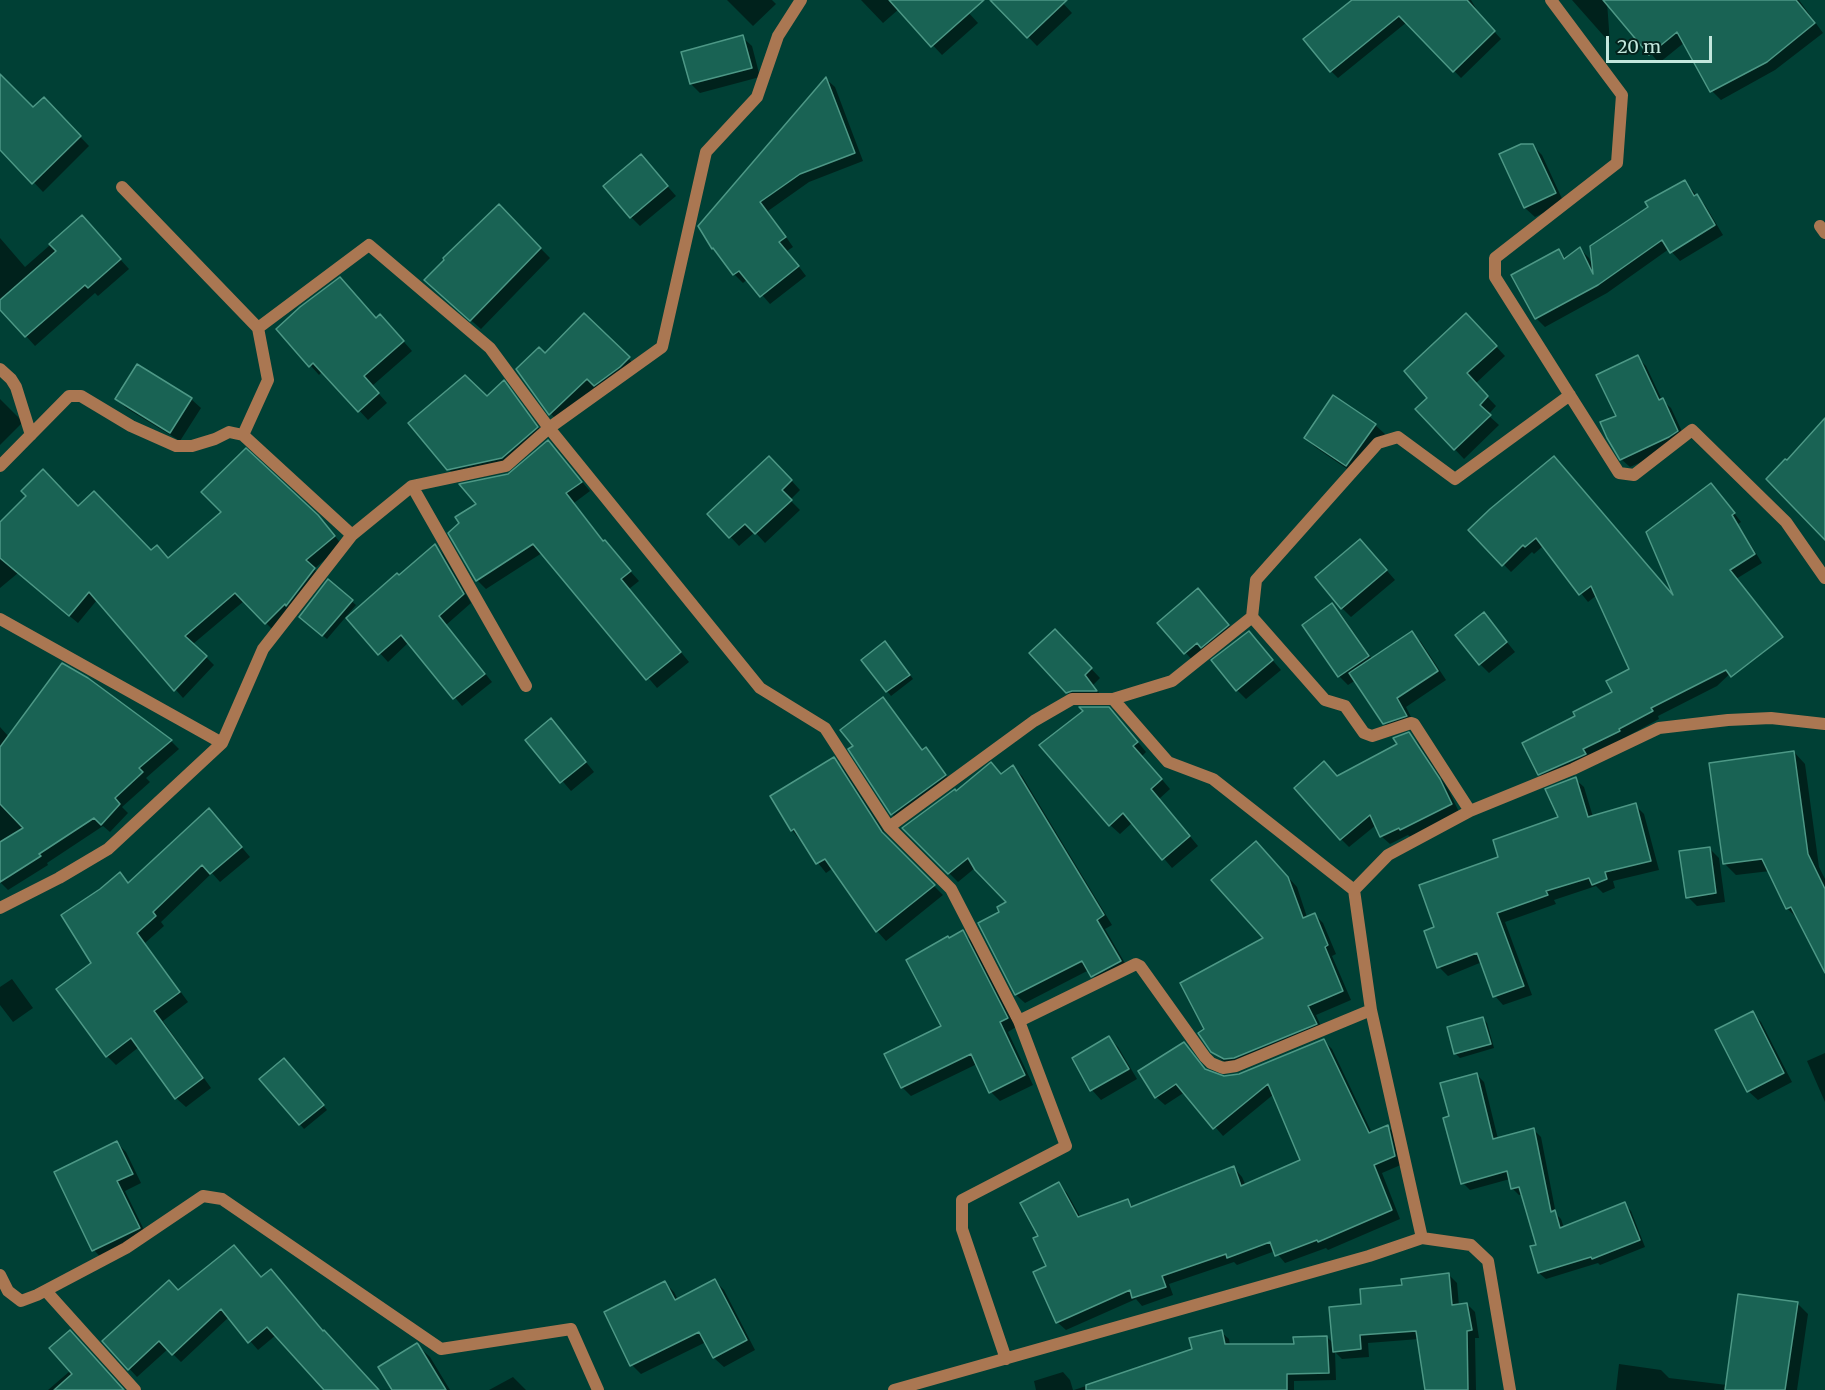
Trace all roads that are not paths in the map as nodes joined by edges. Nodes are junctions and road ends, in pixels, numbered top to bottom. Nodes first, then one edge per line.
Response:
1 (801, 0) edge
2 (1554, 1) edge
3 (122, 187) dead end
4 (258, 328) junction
5 (0, 369) edge
6 (1570, 395) junction
7 (549, 428) junction
8 (31, 435) junction
9 (243, 435) junction
10 (0, 466) edge
11 (412, 486) junction
12 (352, 535) junction
13 (1825, 578) edge
14 (1252, 617) junction
15 (0, 619) edge
16 (526, 686) dead end
17 (1113, 699) junction
18 (1825, 724) edge
19 (222, 743) junction
20 (1470, 811) junction
21 (889, 827) junction
22 (1354, 890) junction
23 (0, 908) edge
24 (1371, 1010) junction
25 (1019, 1021) junction
26 (1422, 1238) junction
27 (0, 1275) edge
28 (46, 1291) junction
29 (1006, 1359) junction
30 (135, 1390) edge
31 (598, 1390) edge
32 (894, 1390) edge
33 (1510, 1390) edge

1 - 7 street
2 - 6 street
3 - 4 street
4 - 7 street
4 - 9 street
5 - 8 street
6 - 13 street
6 - 14 street
7 - 11 street
7 - 21 street
8 - 9 street
8 - 10 street
9 - 12 street
11 - 12 street
11 - 16 street
12 - 19 street
14 - 17 street
14 - 20 street
15 - 19 street
17 - 21 street
17 - 22 street
18 - 20 street
19 - 23 street
20 - 22 street
21 - 25 street
22 - 24 street
24 - 25 street
24 - 26 street
25 - 29 street
26 - 29 street
26 - 33 street
27 - 28 street
28 - 30 street
28 - 31 street
29 - 32 street

